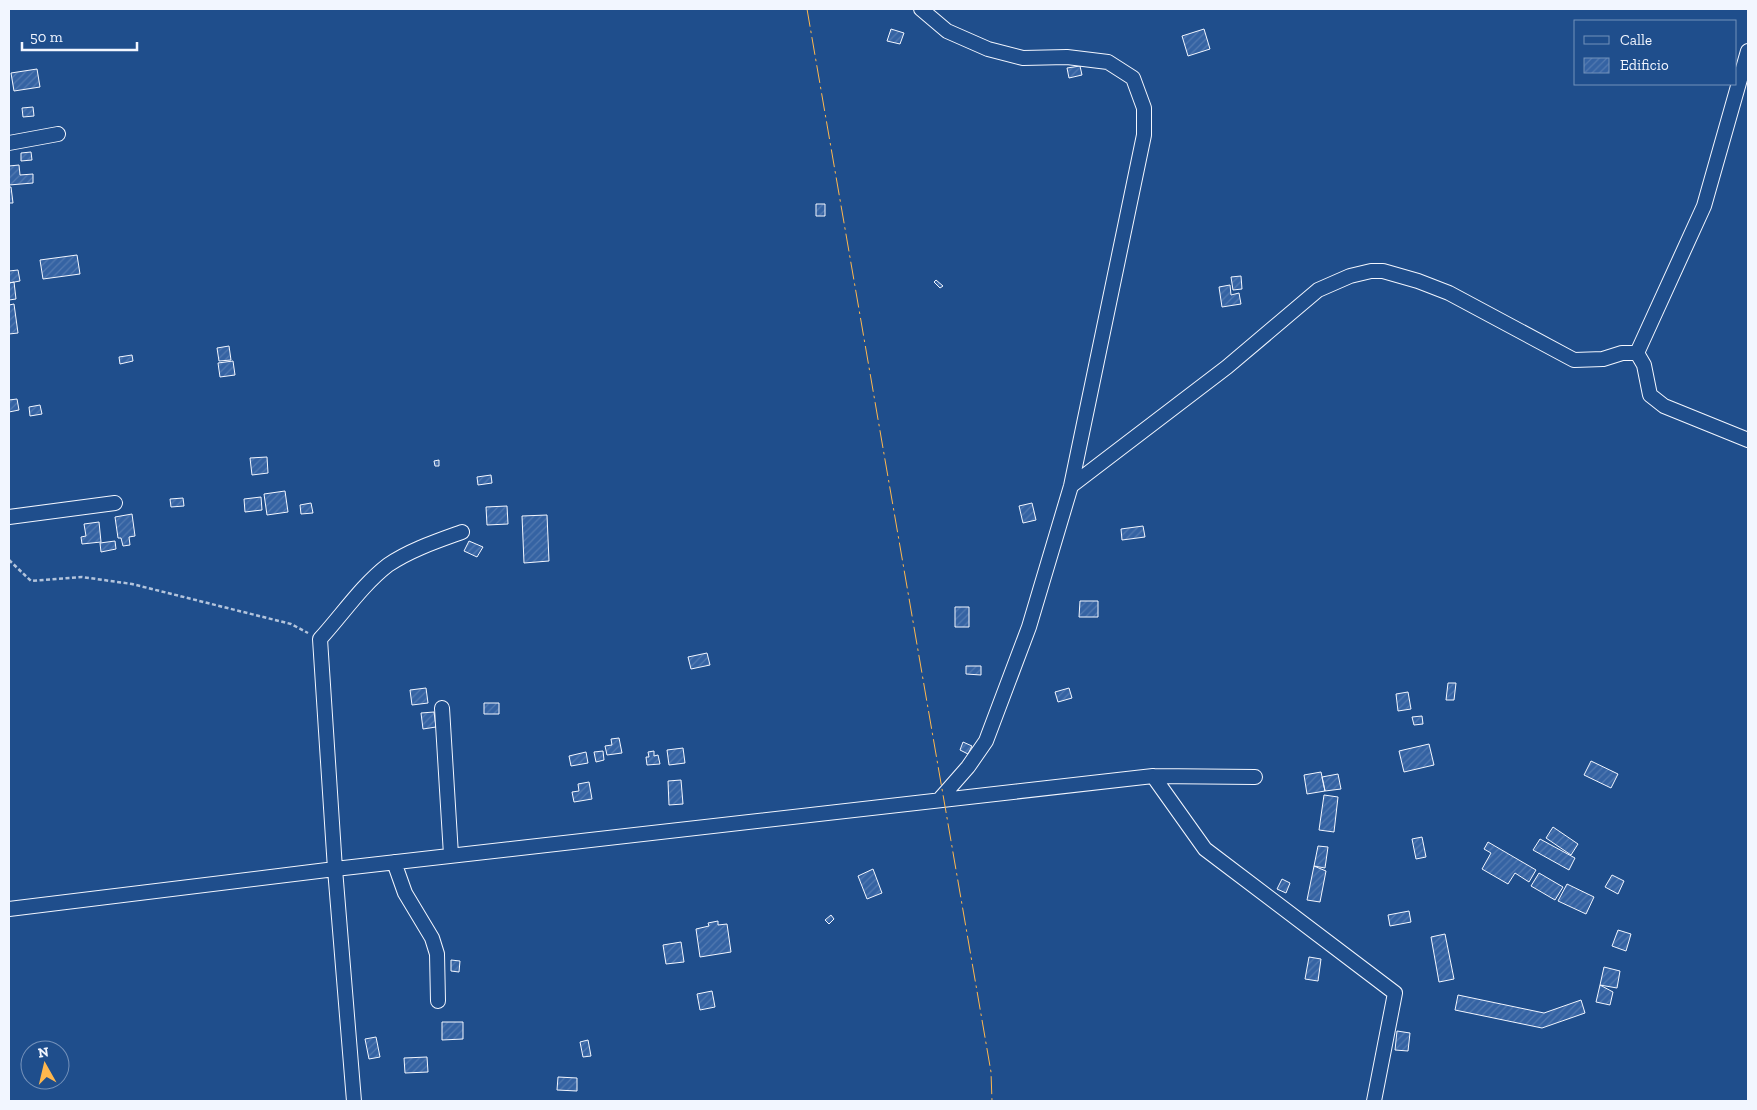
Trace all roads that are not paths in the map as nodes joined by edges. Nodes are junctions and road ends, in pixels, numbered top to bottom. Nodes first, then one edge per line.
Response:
1 (921, 9) edge
2 (1748, 51) edge
3 (58, 134) dead end
4 (9, 143) edge
5 (1637, 353) junction
6 (1748, 440) edge
7 (1071, 486) junction
8 (114, 503) dead end
9 (9, 517) edge
10 (462, 532) dead end
11 (442, 708) dead end
12 (1153, 776) junction
13 (1255, 778) dead end
14 (939, 800) junction
15 (451, 855) junction
16 (394, 862) junction
17 (335, 868) junction
18 (9, 910) edge
19 (438, 1001) dead end
20 (354, 1101) edge
21 (1374, 1101) edge

1 - 7 street
2 - 5 street
3 - 4 street
5 - 6 street
5 - 7 street
7 - 14 street
8 - 9 street
10 - 17 street
11 - 15 street
12 - 13 street
12 - 14 street
12 - 21 street
14 - 15 street
15 - 16 street
16 - 17 street
16 - 19 street
17 - 18 street
17 - 20 street

